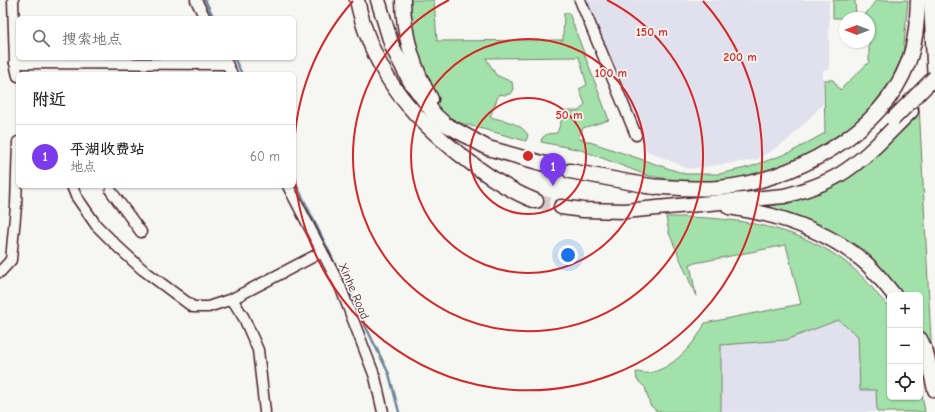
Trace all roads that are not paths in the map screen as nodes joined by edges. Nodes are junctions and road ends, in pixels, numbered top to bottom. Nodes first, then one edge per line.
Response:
1 (13, 0) edge
2 (196, 0) edge
3 (356, 0) edge
4 (370, 0) edge
5 (378, 0) edge
6 (403, 0) edge
7 (580, 0) edge
8 (918, 0) edge
9 (931, 0) edge
10 (204, 16) edge
11 (226, 61) edge
12 (15, 63) junction
13 (17, 72) edge
14 (231, 72) edge
15 (935, 77) edge
16 (935, 82) edge
17 (935, 87) edge
18 (893, 123) junction
19 (636, 135) dead end
20 (488, 148) junction
21 (545, 164) tunnel mouth
22 (570, 171) tunnel mouth
23 (482, 172) junction
24 (646, 186) junction
25 (17, 188) edge
26 (73, 188) edge
27 (110, 188) edge
28 (289, 188) edge
29 (536, 201) tunnel mouth
30 (561, 207) tunnel mouth
31 (647, 209) junction
32 (141, 232) dead end
33 (322, 252) junction
34 (0, 272) edge
35 (891, 292) edge
36 (232, 299) junction
37 (923, 346) edge
38 (935, 390) edge
39 (265, 412) edge
40 (383, 412) edge

1 - 12 street
2 - 10 street
3 - 23 highway
4 - 23 highway
5 - 20 highway
6 - 20 highway
7 - 19 street
8 - 24 highway
9 - 16 highway
11 - 12 street
11 - 14 street
12 - 13 street
15 - 18 highway, bridge
17 - 18 highway
18 - 24 highway
18 - 31 highway
20 - 21 highway
22 - 24 highway
23 - 29 highway
25 - 34 street
26 - 36 street
27 - 32 street
28 - 33 street, Xinhe Road
30 - 31 highway
31 - 35 highway
33 - 36 street
33 - 40 street, Xinhe Road
36 - 39 street
37 - 38 highway

